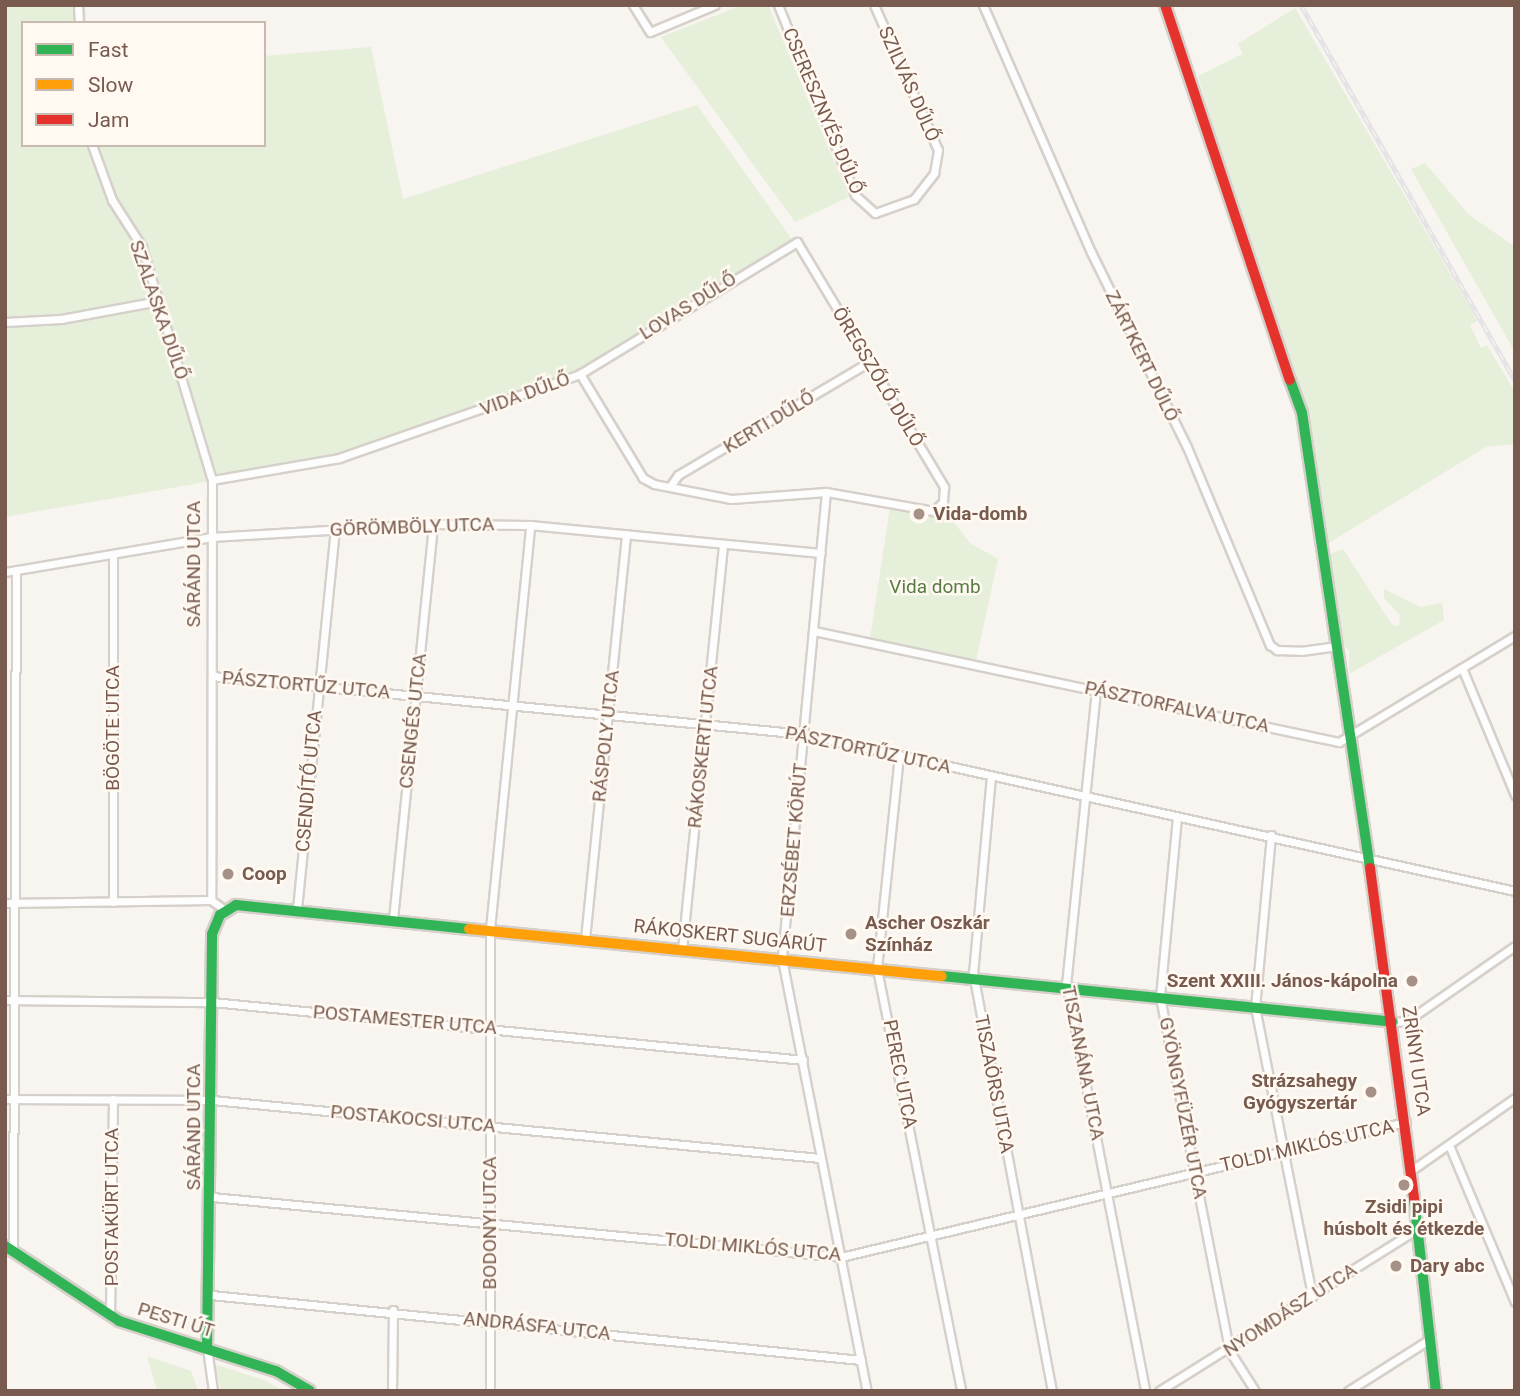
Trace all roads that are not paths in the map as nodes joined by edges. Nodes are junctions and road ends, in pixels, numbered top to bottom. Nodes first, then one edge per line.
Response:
1 (633, 5) edge
2 (715, 5) edge
3 (778, 5) edge
4 (874, 5) edge
5 (983, 5) edge
6 (1165, 5) edge
7 (93, 147) edge
8 (914, 199) joint
9 (797, 242) joint
10 (158, 301) junction
11 (5, 322) edge
12 (869, 362) junction
13 (580, 374) junction
14 (212, 480) junction
15 (671, 485) junction
16 (826, 492) junction
17 (934, 511) joint
18 (433, 524) junction
19 (530, 524) junction
20 (335, 528) junction
21 (626, 534) junction
22 (211, 537) junction
23 (723, 545) junction
24 (113, 554) junction
25 (821, 554) junction
26 (16, 570) junction
27 (5, 572) edge
28 (814, 631) junction
29 (1515, 636) edge
30 (1337, 646) junction
31 (1462, 668) junction
32 (212, 676) junction
33 (318, 687) junction
34 (1096, 690) junction
35 (415, 695) junction
36 (513, 704) junction
37 (608, 715) junction
38 (705, 724) junction
39 (804, 734) junction
40 (1351, 737) junction
41 (899, 755) junction
42 (991, 776) junction
43 (1085, 794) junction
44 (1515, 795) edge
45 (1177, 817) junction
46 (1271, 835) junction
47 (1368, 856) junction
48 (1515, 891) edge
49 (211, 900) junction
50 (113, 902) junction
51 (5, 903) edge
52 (15, 903) junction
53 (297, 909) junction
54 (225, 910) junction
55 (393, 919) junction
56 (490, 929) junction
57 (585, 939) junction
58 (1515, 946) edge
59 (682, 948) junction
60 (782, 959) junction
61 (877, 969) junction
62 (974, 978) junction
63 (1067, 988) junction
64 (1160, 997) junction
65 (5, 1000) edge
66 (14, 1000) junction
67 (212, 1002) junction
68 (1255, 1007) junction
69 (1394, 1022) junction
70 (490, 1028) junction
71 (803, 1060) junction
72 (5, 1098) edge
73 (15, 1098) junction
74 (1515, 1098) edge
75 (113, 1099) junction
76 (212, 1100) junction
77 (1406, 1122) junction
78 (490, 1126) junction
79 (1448, 1145) junction
80 (1284, 1151) junction
81 (820, 1158) junction
82 (1412, 1170) junction
83 (1196, 1172) junction
84 (1109, 1192) junction
85 (212, 1197) junction
86 (1019, 1215) junction
87 (490, 1223) junction
88 (1419, 1228) junction
89 (932, 1235) junction
90 (9, 1248) edge
91 (841, 1257) junction
92 (211, 1295) junction
93 (1312, 1296) junction
94 (1515, 1302) edge
95 (393, 1310) junction
96 (110, 1315) junction
97 (490, 1322) junction
98 (1430, 1339) junction
99 (207, 1349) junction
100 (1229, 1350) junction
101 (862, 1360) junction
102 (307, 1390) edge
103 (213, 1391) edge
104 (392, 1391) edge
105 (490, 1391) edge
106 (867, 1391) edge
107 (961, 1391) edge
108 (1052, 1391) edge
109 (1146, 1391) edge
110 (1159, 1391) edge
111 (1255, 1391) edge
112 (1348, 1391) edge
113 (1436, 1391) edge

1 - 2 street
3 - 8 street, CSERESZNYÉS DŰLŐ
4 - 8 street, SZILVÁS DŰLŐ
5 - 30 street, ZÁRTKERT DŰLŐ
6 - 30 main road, ZRÍNYI UTCA
7 - 10 street, SZALASKA DŰLŐ
9 - 12 street, ÖREGSZŐLŐ DŰLŐ
9 - 13 street, LOVAS DŰLŐ
10 - 11 street
10 - 14 street, SZALASKA DŰLŐ
12 - 15 street, KERTI DŰLŐ
12 - 17 street, ÖREGSZŐLŐ DŰLŐ
13 - 14 street, VIDA DŰLŐ
13 - 15 street, VIDA DŰLŐ
14 - 22 street, SÁRÁND UTCA
15 - 16 street, VIDA DŰLŐ
16 - 17 street, VIDA DŰLŐ
16 - 25 street, ERZSÉBET KÖRÚT
18 - 19 street, GÖRÖMBÖLY UTCA
18 - 20 street, GÖRÖMBÖLY UTCA
18 - 35 street, CSENGÉS UTCA
19 - 21 street, GÖRÖMBÖLY UTCA
19 - 36 street, BODONYI UTCA
20 - 22 street, GÖRÖMBÖLY UTCA
20 - 33 street, CSENDÍTŐ UTCA
21 - 23 street, GÖRÖMBÖLY UTCA
21 - 37 street, RÁSPOLY UTCA
22 - 24 street, GÖRÖMBÖLY UTCA
22 - 32 street, SÁRÁND UTCA
23 - 25 street, GÖRÖMBÖLY UTCA
23 - 38 street, RÁKOSKERTI UTCA
24 - 26 street, GÖRÖMBÖLY UTCA
24 - 50 street, BÖGÖTE UTCA
25 - 28 street, ERZSÉBET KÖRÚT
26 - 27 street, GÖRÖMBÖLY UTCA
26 - 52 street
28 - 34 street, PÁSZTORFALVA UTCA
28 - 39 street, ERZSÉBET KÖRÚT
29 - 31 street
30 - 40 main road, ZRÍNYI UTCA
31 - 40 street
31 - 44 street
32 - 33 street, PÁSZTORTŰZ UTCA
32 - 49 street, SÁRÁND UTCA
33 - 35 street, PÁSZTORTŰZ UTCA
33 - 53 street, CSENDÍTŐ UTCA
34 - 40 street, PÁSZTORFALVA UTCA
34 - 43 street, TISZANÁNA UTCA
35 - 36 street, PÁSZTORTŰZ UTCA
35 - 55 street, CSENGÉS UTCA
36 - 37 street, PÁSZTORTŰZ UTCA
36 - 56 street, BODONYI UTCA
37 - 38 street, PÁSZTORTŰZ UTCA
37 - 57 street, RÁSPOLY UTCA
38 - 39 street, PÁSZTORTŰZ UTCA
38 - 59 street, RÁKOSKERTI UTCA
39 - 41 street, PÁSZTORTŰZ UTCA
39 - 60 street, ERZSÉBET KÖRÚT
40 - 47 main road, ZRÍNYI UTCA
41 - 42 street, PÁSZTORTŰZ UTCA
41 - 61 street, PEREC UTCA
42 - 43 street, PÁSZTORTŰZ UTCA
42 - 62 street, TISZAÖRS UTCA
43 - 45 street, PÁSZTORTŰZ UTCA
43 - 63 street, TISZANÁNA UTCA
45 - 46 street, PÁSZTORTŰZ UTCA
45 - 64 street, GYÖNGYFÜZÉR UTCA
46 - 47 street, PÁSZTORTŰZ UTCA
46 - 68 street
47 - 48 street, PÁSZTORTŰZ UTCA
47 - 69 main road, ZRÍNYI UTCA
49 - 50 street
49 - 54 street
50 - 52 street
51 - 52 street
52 - 66 street
53 - 54 main road, RÁKOSKERT SUGÁRÚT
53 - 55 main road, RÁKOSKERT SUGÁRÚT
54 - 67 main road, SÁRÁND UTCA
55 - 56 main road, RÁKOSKERT SUGÁRÚT
56 - 57 main road, RÁKOSKERT SUGÁRÚT
56 - 70 street, BODONYI UTCA
57 - 59 main road, RÁKOSKERT SUGÁRÚT
58 - 69 street, RÁKOSKERT SUGÁRÚT
59 - 60 main road, RÁKOSKERT SUGÁRÚT
60 - 61 main road, RÁKOSKERT SUGÁRÚT
60 - 71 street, ERZSÉBET KÖRÚT
61 - 62 main road, RÁKOSKERT SUGÁRÚT
61 - 89 street, PEREC UTCA
62 - 63 main road, RÁKOSKERT SUGÁRÚT
62 - 86 street, TISZAÖRS UTCA
63 - 64 main road, RÁKOSKERT SUGÁRÚT
63 - 84 street, TISZANÁNA UTCA
64 - 68 main road, RÁKOSKERT SUGÁRÚT
64 - 83 street, GYÖNGYFÜZÉR UTCA
65 - 66 street, POSTAMESTER UTCA
66 - 67 street, POSTAMESTER UTCA
66 - 73 street
67 - 70 street, POSTAMESTER UTCA
67 - 76 main road, SÁRÁND UTCA
68 - 69 main road, RÁKOSKERT SUGÁRÚT
68 - 80 street
69 - 77 main road, ZRÍNYI UTCA
70 - 71 street, POSTAMESTER UTCA
70 - 78 street, BODONYI UTCA
71 - 81 street, ERZSÉBET KÖRÚT
72 - 73 street, POSTAKOCSI UTCA
73 - 75 street, POSTAKOCSI UTCA
73 - 90 street
74 - 79 street
75 - 76 street, POSTAKOCSI UTCA
75 - 96 street, POSTAKÜRT UTCA
76 - 78 street, POSTAKOCSI UTCA
76 - 85 main road, SÁRÁND UTCA
77 - 80 street, TOLDI MIKLÓS UTCA
77 - 82 main road, ZRÍNYI UTCA
78 - 81 street, POSTAKOCSI UTCA
78 - 87 street, BODONYI UTCA
79 - 82 street
79 - 94 street
80 - 83 street, TOLDI MIKLÓS UTCA
80 - 93 street
81 - 91 street, ERZSÉBET KÖRÚT
82 - 88 main road, ZRÍNYI UTCA
83 - 84 street, TOLDI MIKLÓS UTCA
83 - 100 street, GYÖNGYFÜZÉR UTCA
84 - 86 street, TOLDI MIKLÓS UTCA
84 - 109 street, TISZANÁNA UTCA
85 - 87 street, TOLDI MIKLÓS UTCA
85 - 92 main road, SÁRÁND UTCA
86 - 89 street, TOLDI MIKLÓS UTCA
86 - 108 street, TISZAÖRS UTCA
87 - 91 street, TOLDI MIKLÓS UTCA
87 - 97 street, BODONYI UTCA
88 - 93 street, NYOMDÁSZ UTCA
88 - 98 main road, ZRÍNYI UTCA
89 - 91 street, TOLDI MIKLÓS UTCA
89 - 107 street, PEREC UTCA
90 - 96 main road, PESTI ÚT
91 - 101 street, ERZSÉBET KÖRÚT
92 - 95 street, ANDRÁSFA UTCA
92 - 99 main road, SÁRÁND UTCA
93 - 100 street, NYOMDÁSZ UTCA
95 - 97 street, ANDRÁSFA UTCA
95 - 104 street
96 - 99 main road, PESTI ÚT
97 - 101 street, ANDRÁSFA UTCA
97 - 105 street, BODONYI UTCA
98 - 112 street
98 - 113 main road, ZRÍNYI UTCA
99 - 102 main road, PESTI ÚT
99 - 103 street
100 - 110 street, NYOMDÁSZ UTCA
100 - 111 street, GYÖNGYFÜZÉR UTCA
101 - 106 street, ERZSÉBET KÖRÚT

